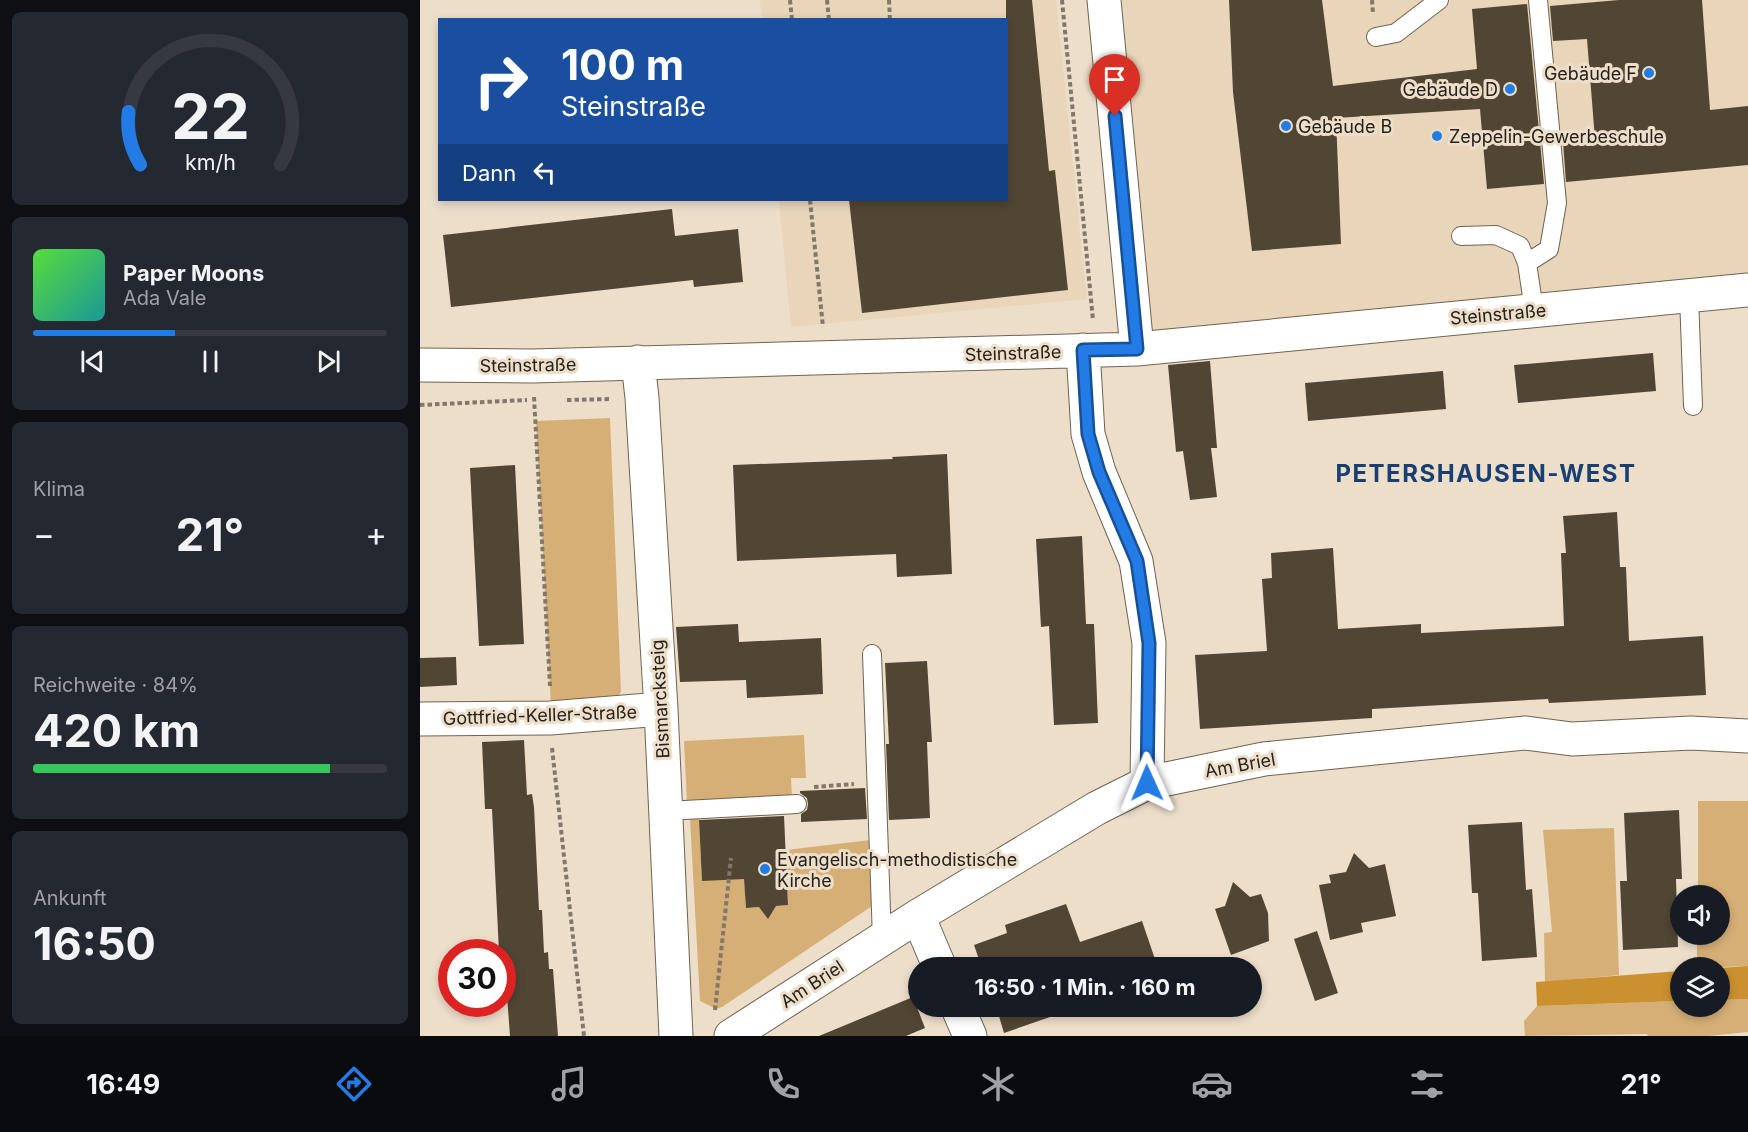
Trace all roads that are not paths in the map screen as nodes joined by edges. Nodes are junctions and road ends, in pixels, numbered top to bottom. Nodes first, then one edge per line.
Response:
1 (1104, 0) edge
2 (1439, 0) edge
3 (1538, 0) edge
4 (1376, 37) dead end
5 (1461, 236) dead end
6 (1527, 263) junction
7 (1748, 290) edge
8 (1689, 296) junction
9 (1534, 310) junction
10 (1137, 349) junction
11 (1089, 350) junction
12 (638, 362) junction
13 (420, 365) edge
14 (1693, 406) dead end
15 (872, 654) dead end
16 (661, 710) junction
17 (420, 719) edge
18 (1748, 736) edge
19 (1147, 783) junction
20 (796, 804) road end
21 (666, 812) junction
22 (918, 916) junction
23 (882, 939) junction
24 (935, 957) edge
25 (962, 1017) edge
26 (723, 1024) edge
27 (676, 1036) edge
28 (970, 1036) edge

1 - 10 street
2 - 4 lane
3 - 6 lane
5 - 6 lane
6 - 9 lane
7 - 8 street, Steinstraße
8 - 9 street, Steinstraße
8 - 14 lane
9 - 10 street, Steinstraße
10 - 11 street, Steinstraße
11 - 12 street, Steinstraße
11 - 19 street
12 - 13 street, Steinstraße
12 - 16 street, Bismarcksteig
15 - 23 lane
16 - 17 street, Gottfried-Keller-Straße
16 - 21 street, Bismarcksteig
18 - 19 street, Am Briel
19 - 22 street, Am Briel
20 - 21 lane
21 - 27 street, Bismarcksteig
22 - 23 street, Am Briel
22 - 24 street
23 - 26 street, Am Briel
25 - 28 street

